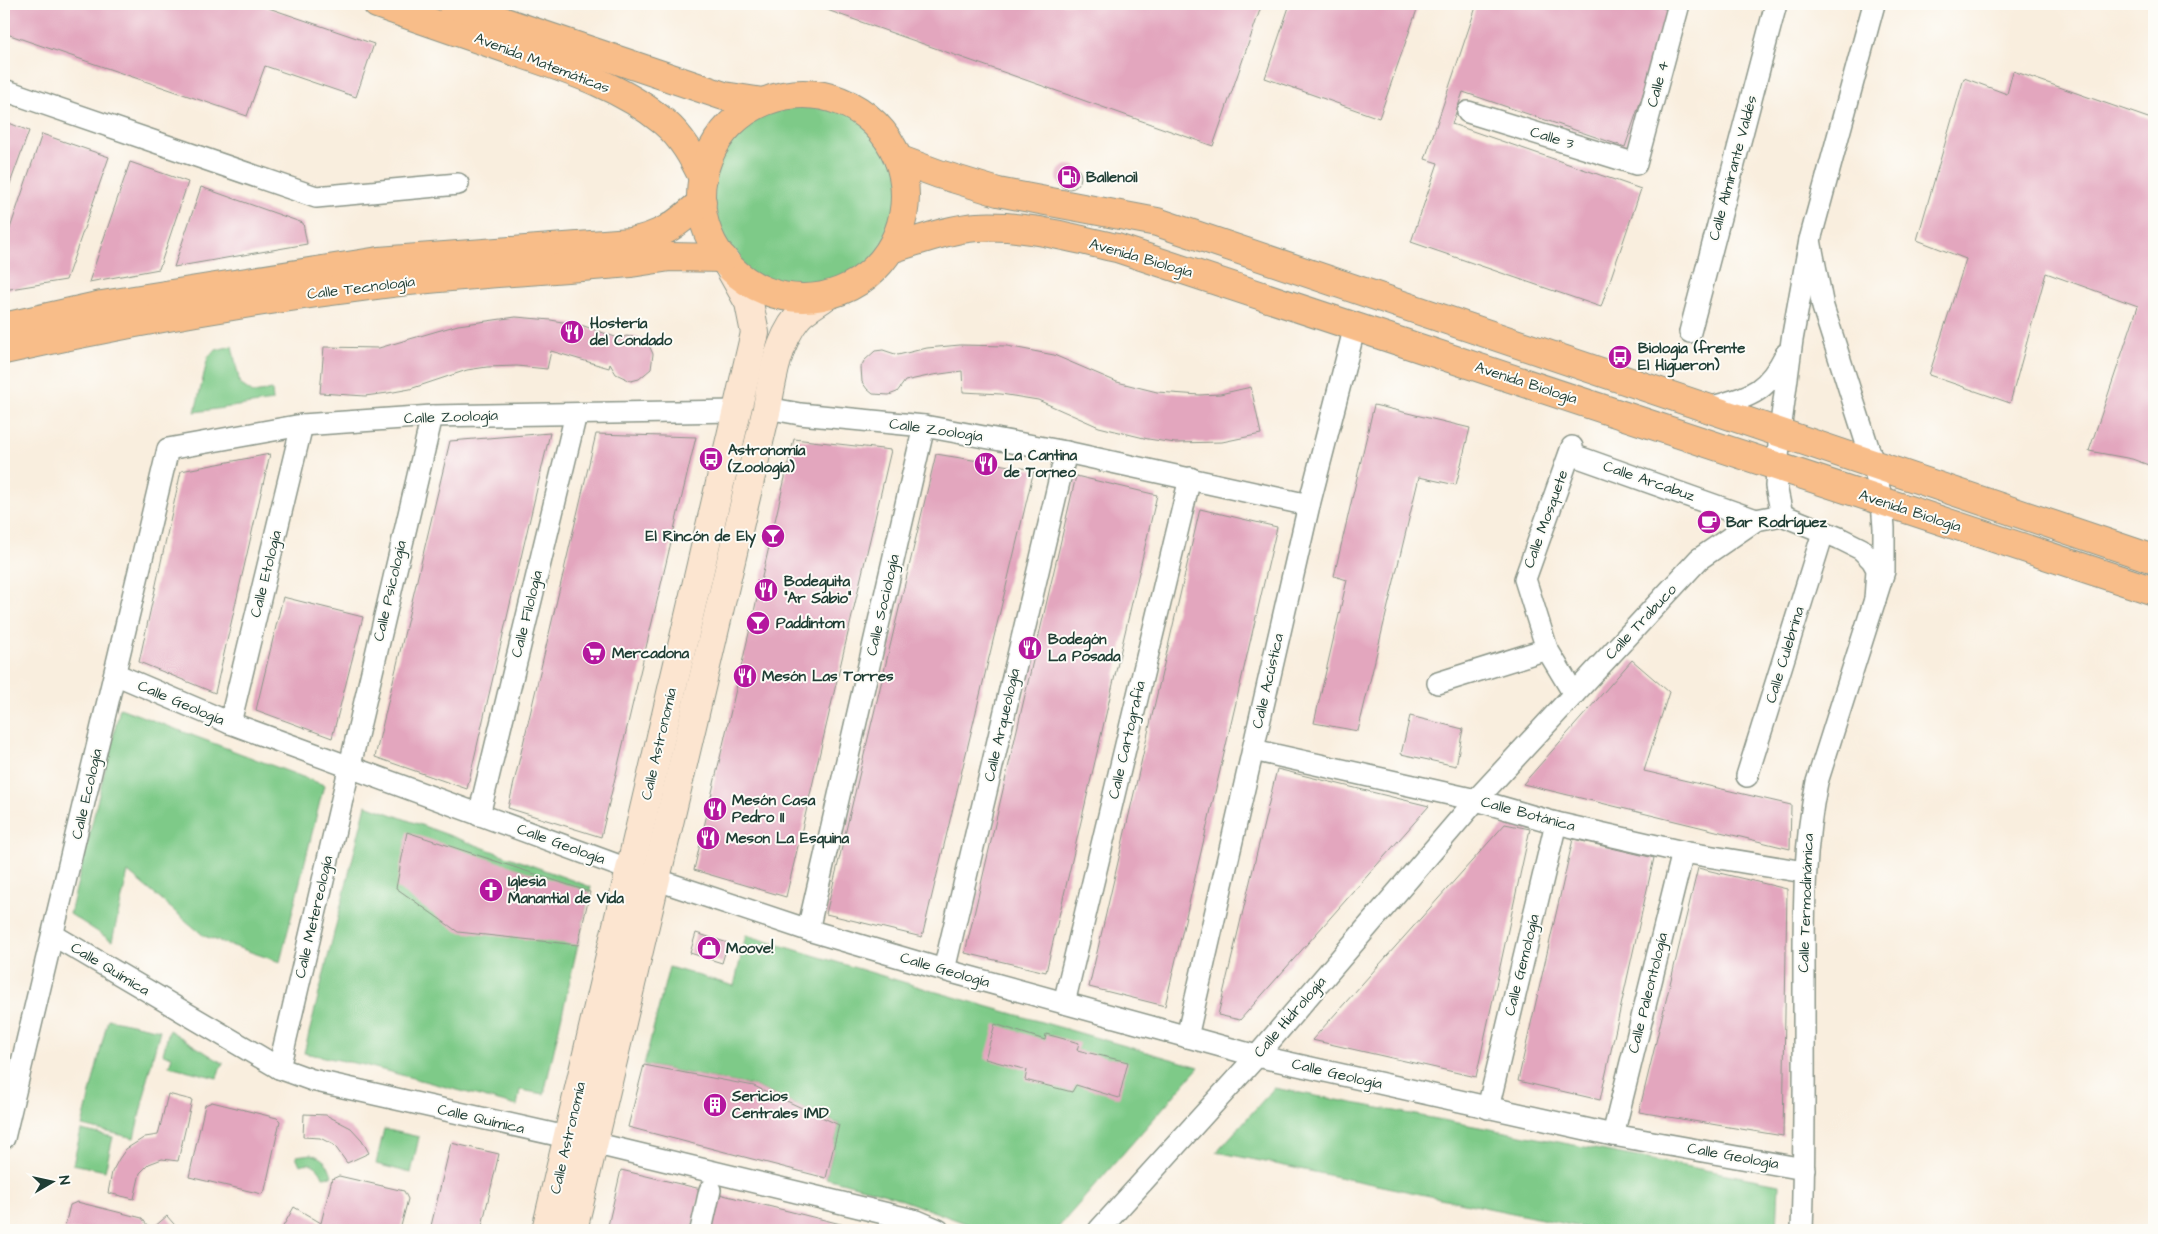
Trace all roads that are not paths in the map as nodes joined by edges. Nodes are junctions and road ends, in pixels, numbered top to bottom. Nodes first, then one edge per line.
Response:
1 (377, 4) edge
2 (452, 4) edge
3 (1680, 4) edge
4 (1776, 4) edge
5 (1874, 4) edge
6 (4, 90) edge
7 (763, 102) junction
8 (1468, 112) dead end
9 (898, 159) junction
10 (1636, 164) joint
11 (458, 184) dead end
12 (702, 190) junction
13 (1810, 240) junction
14 (891, 249) junction
15 (724, 260) junction
16 (826, 296) junction
17 (1355, 326) junction
18 (4, 327) edge
19 (1690, 332) dead end
20 (1792, 340) junction
21 (4, 350) edge
22 (767, 408) junction
23 (1709, 408) junction
24 (737, 411) junction
25 (576, 414) junction
26 (432, 416) junction
27 (302, 425) junction
28 (924, 426) junction
29 (1780, 431) junction
30 (168, 449) joint
31 (1571, 450) joint
32 (1066, 452) junction
33 (1776, 466) junction
34 (1874, 466) junction
35 (1190, 478) junction
36 (1309, 505) junction
37 (1782, 515) junction
38 (1883, 515) junction
39 (1756, 520) junction
40 (1831, 535) junction
41 (2025, 548) junction
42 (2154, 559) edge
43 (2154, 591) edge
44 (1876, 600) junction
45 (2154, 604) edge
46 (1547, 649) junction
47 (115, 674) junction
48 (1438, 683) dead end
49 (1574, 694) junction
50 (230, 723) junction
51 (1253, 750) junction
52 (349, 766) junction
53 (1747, 776) dead end
54 (1476, 800) junction
55 (479, 815) junction
56 (1556, 823) junction
57 (1683, 852) junction
58 (630, 869) junction
59 (1804, 872) junction
60 (655, 879) junction
61 (808, 930) junction
62 (53, 935) junction
63 (944, 970) junction
64 (1064, 1002) junction
65 (1187, 1037) junction
66 (1257, 1056) junction
67 (278, 1068) junction
68 (1488, 1108) junction
69 (1613, 1135) junction
70 (4, 1138) edge
71 (581, 1141) junction
72 (1804, 1169) junction
73 (710, 1190) dead end
74 (546, 1230) edge
75 (573, 1230) edge
76 (701, 1230) edge
77 (938, 1230) edge
78 (1099, 1230) edge
79 (1802, 1230) edge

1 - 12 main road, Avenida Matemáticas
2 - 7 main road, Avenida Matemáticas
3 - 10 street, Calle 4
4 - 19 street, Calle Almirante Valdés
5 - 13 street
6 - 11 street
7 - 9 main road
7 - 12 main road
8 - 10 street, Calle 3
9 - 14 main road
9 - 23 main road, Avenida Biología
12 - 15 main road, Avenida Matemáticas
12 - 18 main road, Calle Tecnología
13 - 20 street
13 - 34 street, Calle Termodinámica
14 - 16 main road, Avenida Matemáticas
14 - 17 main road, Avenida Biología
15 - 16 main road, Avenida Matemáticas
15 - 21 main road, Calle Tecnología
15 - 24 street, Calle Astronomía
16 - 22 street, Calle Astronomía
17 - 33 main road, Avenida Biología
17 - 36 street, Calle Acústica
20 - 23 street
20 - 29 street
22 - 28 street, Calle Zoología
22 - 60 street, Calle Astronomía
23 - 29 main road, Avenida Biología
24 - 25 street, Calle Zoología
24 - 58 street, Calle Astronomía
25 - 26 street, Calle Zoología
25 - 55 street, Calle Filología
26 - 27 street, Calle Zoología
26 - 52 street, Calle Psicología
27 - 30 street, Calle Zoología
27 - 50 street, Calle Etología
28 - 32 street, Calle Zoología
28 - 61 street, Calle Sociología
29 - 33 street
29 - 34 main road, Avenida Biología
30 - 47 street, Calle Ecología
31 - 39 street, Calle Arcabuz
31 - 46 street, Calle Mosquete
32 - 35 street, Calle Zoología
32 - 63 street, Calle Arqueología
33 - 37 street
33 - 38 main road, Avenida Biología
34 - 38 street, Calle Termodinámica
34 - 42 main road, Avenida Biología
35 - 36 street, Calle Zoología
35 - 64 street, Calle Cartografía
36 - 51 street, Calle Acústica
37 - 39 street, Calle Trabuco
37 - 40 street
38 - 40 street
38 - 41 main road, Avenida Biología
38 - 44 street, Calle Termodinámica
39 - 49 street, Calle Trabuco
40 - 44 street
40 - 53 street, Calle Culebrina
41 - 43 main road, Avenida Biología
41 - 45 main road
44 - 59 street, Calle Termodinámica
46 - 48 street
46 - 49 street, Calle Mosquete
47 - 50 street, Calle Geología
47 - 62 street, Calle Ecología
49 - 54 street, Calle Trabuco
50 - 52 street, Calle Geología
51 - 54 street, Calle Botánica
51 - 65 street, Calle Acústica
52 - 55 street, Calle Geología
52 - 67 street, Calle Metereología
54 - 56 street, Calle Botánica
54 - 66 street, Calle Hidrología
55 - 58 street, Calle Geología
56 - 57 street, Calle Botánica
56 - 68 street, Calle Gemología
57 - 59 street, Calle Botánica
57 - 69 street, Calle Paleontología
58 - 60 street, Calle Geología
58 - 71 street, Calle Astronomía
59 - 72 street, Calle Termodinámica
60 - 61 street, Calle Geología
60 - 71 street, Calle Astronomía
61 - 63 street, Calle Geología
62 - 67 street, Calle Química
62 - 70 street, Calle Ecología
63 - 64 street, Calle Geología
64 - 65 street, Calle Geología
65 - 66 street, Calle Geología
66 - 68 street, Calle Geología
66 - 78 street, Calle Hidrología
67 - 71 street, Calle Química
68 - 69 street, Calle Geología
69 - 72 street, Calle Geología
71 - 74 street, Calle Astronomía
71 - 75 street, Calle Astronomía
71 - 77 street, Calle Química
72 - 79 street, Calle Termodinámica
73 - 76 street

